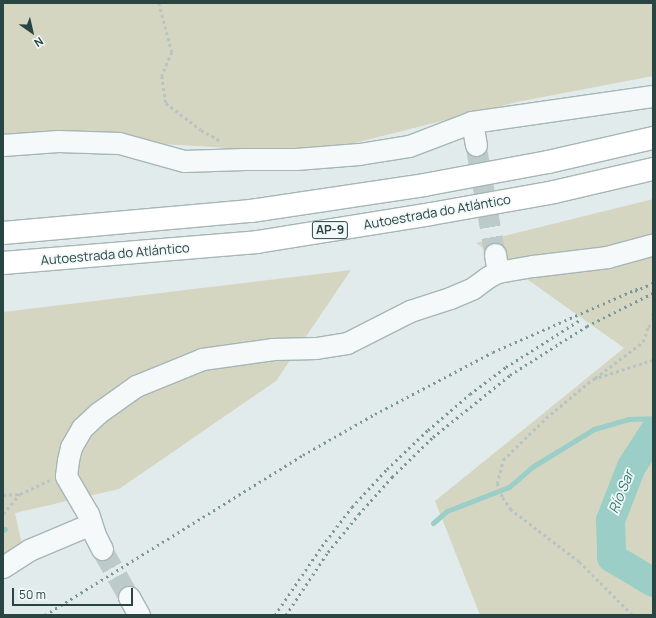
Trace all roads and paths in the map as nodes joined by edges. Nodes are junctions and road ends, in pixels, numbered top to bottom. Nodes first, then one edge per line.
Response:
1 (159, 3) edge
2 (653, 96) edge
3 (472, 122) junction
4 (653, 138) edge
5 (3, 145) edge
6 (476, 145) tunnel mouth
7 (244, 158) junction
8 (653, 169) edge
9 (3, 233) edge
10 (651, 245) dead end
11 (3, 263) edge
12 (653, 313) edge
13 (653, 320) edge
14 (653, 323) edge
15 (653, 360) edge
16 (593, 379) junction
17 (66, 476) junction
18 (20, 494) junction
19 (3, 495) edge
20 (3, 514) edge
21 (89, 519) junction
22 (102, 549) tunnel mouth
23 (3, 567) edge
24 (632, 615) edge

1 - 7 path
2 - 3 street
3 - 6 street
3 - 7 street
4 - 9 highway, AP-9
5 - 7 street
8 - 11 highway, Autoestrada do Atlántico / AP-9
10 - 17 street
12 - 13 path
14 - 16 path
15 - 16 path
16 - 24 path
17 - 18 path
17 - 21 street
18 - 19 path
18 - 20 path
21 - 22 street
21 - 23 street

